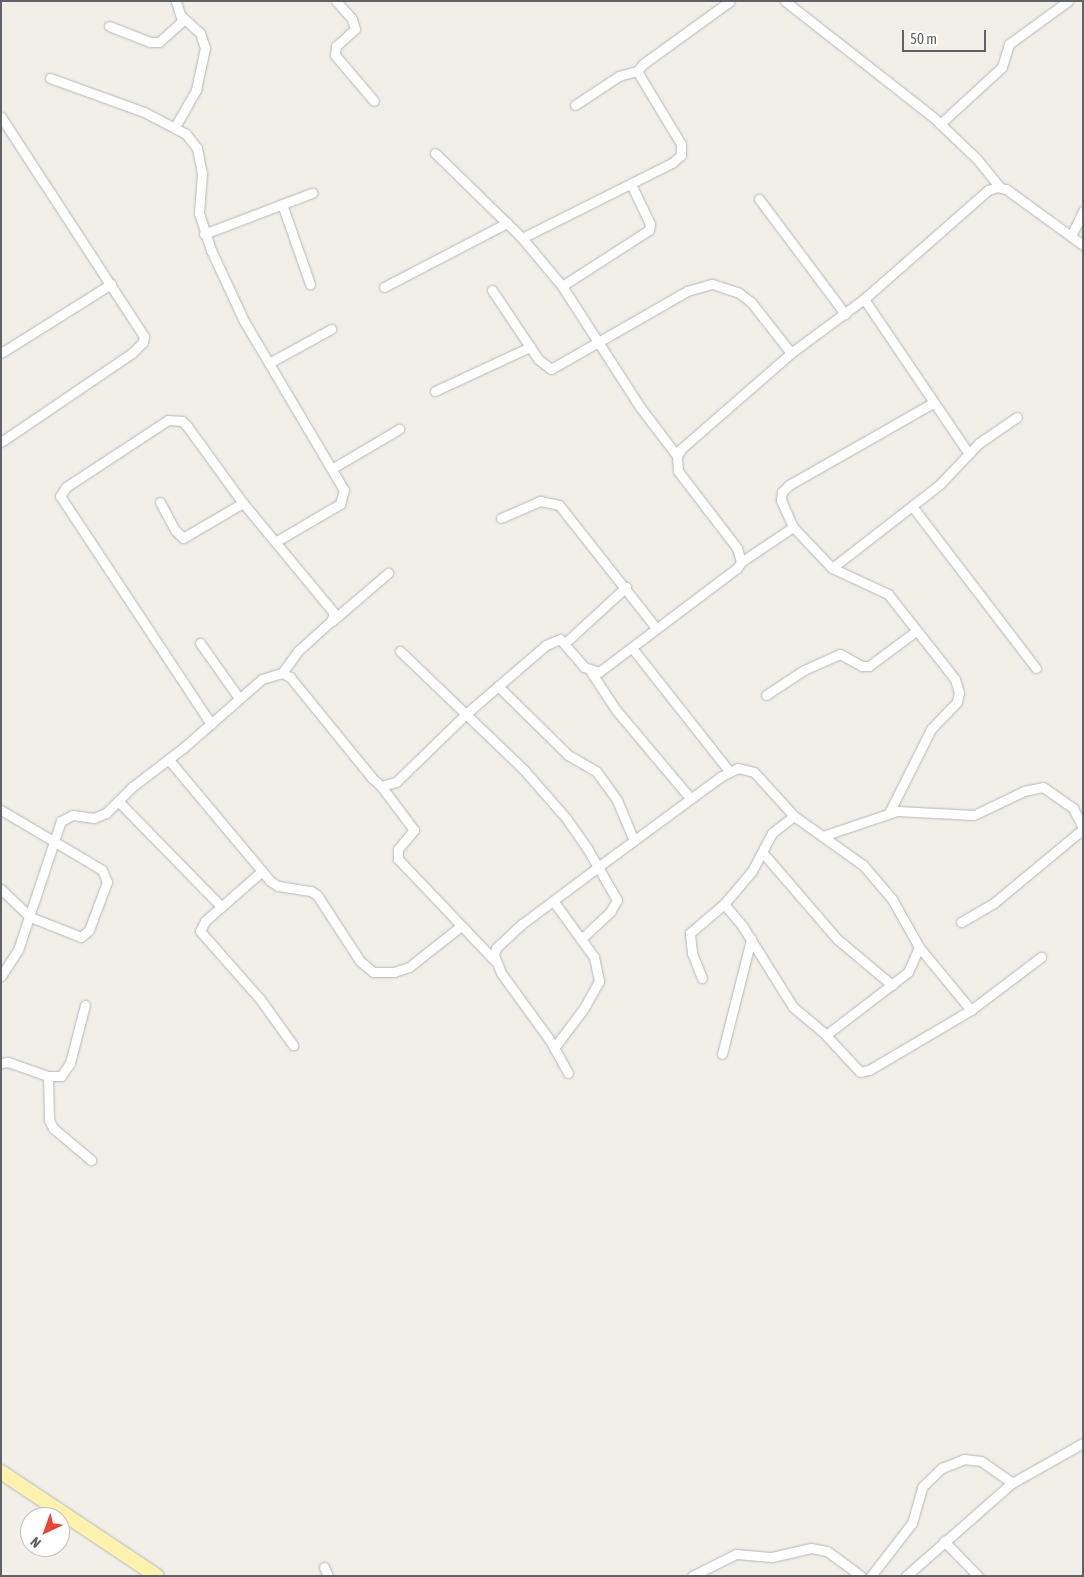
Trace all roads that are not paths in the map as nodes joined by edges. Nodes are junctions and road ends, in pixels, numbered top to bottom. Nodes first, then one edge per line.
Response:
1 (176, 1) edge
2 (336, 1) edge
3 (730, 1) edge
4 (785, 1) edge
5 (1068, 1) edge
6 (182, 17) junction
7 (110, 26) dead end
8 (637, 71) junction
9 (50, 78) dead end
10 (374, 101) dead end
11 (575, 104) dead end
12 (2, 120) edge
13 (940, 124) junction
14 (175, 127) junction
15 (435, 153) dead end
16 (631, 184) junction
17 (1000, 187) junction
18 (312, 193) dead end
19 (759, 199) dead end
20 (282, 204) junction
21 (1083, 211) edge
22 (507, 223) junction
23 (204, 234) junction
24 (1071, 236) junction
25 (522, 238) junction
26 (1083, 245) edge
27 (111, 284) junction
28 (310, 284) dead end
29 (562, 286) junction
30 (384, 287) dead end
31 (492, 290) dead end
32 (864, 299) junction
33 (845, 314) junction
34 (331, 328) dead end
35 (599, 342) junction
36 (530, 347) junction
37 (1, 353) edge
38 (791, 353) junction
39 (269, 363) junction
40 (435, 391) dead end
41 (933, 403) junction
42 (1017, 417) dead end
43 (399, 429) dead end
44 (1, 442) edge
45 (969, 454) junction
46 (678, 456) junction
47 (333, 468) junction
48 (160, 502) dead end
49 (243, 503) junction
50 (912, 506) junction
51 (501, 518) dead end
52 (792, 527) junction
53 (276, 542) junction
54 (741, 562) junction
55 (832, 568) junction
56 (388, 573) dead end
57 (626, 588) junction
58 (331, 621) junction
59 (656, 628) junction
60 (916, 631) junction
61 (200, 643) dead end
62 (565, 643) junction
63 (632, 648) junction
64 (400, 650) dead end
65 (1036, 668) dead end
66 (592, 672) junction
67 (282, 674) junction
68 (498, 686) junction
69 (766, 695) dead end
70 (239, 698) junction
71 (467, 713) junction
72 (211, 724) junction
73 (170, 760) junction
74 (729, 771) junction
75 (381, 786) junction
76 (691, 799) junction
77 (118, 801) junction
78 (1, 810) edge
79 (889, 813) junction
80 (794, 816) junction
81 (1083, 829) edge
82 (823, 836) junction
83 (53, 840) junction
84 (634, 841) junction
85 (763, 853) junction
86 (597, 868) junction
87 (262, 871) junction
88 (1, 889) edge
89 (554, 902) junction
90 (724, 904) junction
91 (221, 906) junction
92 (30, 917) junction
93 (960, 922) dead end
94 (461, 926) junction
95 (581, 939) junction
96 (751, 940) junction
97 (919, 947) junction
98 (1041, 957) dead end
99 (496, 962) junction
100 (1, 976) edge
101 (702, 978) dead end
102 (892, 985) junction
103 (85, 1005) dead end
104 (971, 1010) junction
105 (826, 1035) junction
106 (293, 1045) dead end
107 (554, 1048) junction
108 (722, 1054) dead end
109 (1, 1063) edge
110 (568, 1073) dead end
111 (48, 1076) junction
112 (91, 1160) dead end
113 (1083, 1443) edge
114 (1, 1472) edge
115 (1012, 1483) junction
116 (944, 1540) junction
117 (708, 1569) junction
118 (158, 1576) edge
119 (692, 1576) edge
120 (717, 1576) edge
121 (861, 1576) edge
122 (871, 1576) edge
123 (906, 1576) edge
124 (978, 1576) edge

1 - 6 street
2 - 10 street
3 - 8 street
4 - 13 street
5 - 13 street
6 - 7 street
6 - 14 street
8 - 11 street
8 - 16 street
9 - 14 street
12 - 27 street
13 - 17 street
14 - 23 street
15 - 22 street
16 - 25 street
16 - 29 street
17 - 24 street
17 - 32 street
18 - 20 street
19 - 33 street
20 - 23 street
20 - 28 street
21 - 24 street
22 - 25 street
22 - 30 street
23 - 39 street
24 - 26 street
25 - 29 street
27 - 37 street
27 - 44 street
29 - 35 street
31 - 36 street
32 - 33 street
32 - 41 street
33 - 38 street
34 - 39 street
35 - 36 street
35 - 38 street
35 - 46 street
36 - 40 street
38 - 46 street
39 - 47 street
41 - 45 street
41 - 52 street
42 - 45 street
43 - 47 street
45 - 50 street
46 - 54 street
47 - 53 street
48 - 49 street
49 - 53 street
49 - 72 street
50 - 55 street
50 - 65 street
51 - 57 street
52 - 54 street
52 - 55 street
53 - 58 street
54 - 59 street
55 - 60 street
56 - 58 street
57 - 59 street
57 - 62 street
58 - 67 street
59 - 63 street
60 - 69 street
60 - 79 street
61 - 70 street
62 - 66 street
62 - 68 street
63 - 66 street
63 - 74 street
64 - 71 street
66 - 76 street
67 - 70 street
67 - 75 street
68 - 71 street
68 - 84 street
70 - 72 street
71 - 75 street
71 - 86 street
72 - 73 street
73 - 77 street
73 - 87 street
74 - 76 street
74 - 80 street
75 - 94 street
76 - 84 street
77 - 83 street
77 - 91 street
78 - 83 street
79 - 81 street
79 - 82 street
80 - 82 street
80 - 85 street
81 - 93 street
82 - 97 street
83 - 92 street
83 - 92 street
84 - 86 street
85 - 90 street
85 - 102 street
86 - 89 street
86 - 95 street
87 - 91 street
87 - 94 street
88 - 92 street
89 - 95 street
89 - 99 street
90 - 96 street
90 - 101 street
91 - 106 street
92 - 100 street
94 - 99 street
95 - 107 street
96 - 105 street
96 - 108 street
97 - 102 street
97 - 104 street
98 - 104 street
99 - 107 street
102 - 105 street
103 - 111 street
104 - 105 street
107 - 110 street
109 - 111 street
111 - 112 street
113 - 115 street
114 - 118 main road
115 - 116 street
115 - 122 street
116 - 123 street
116 - 124 street
117 - 119 street
117 - 120 street
117 - 121 street

